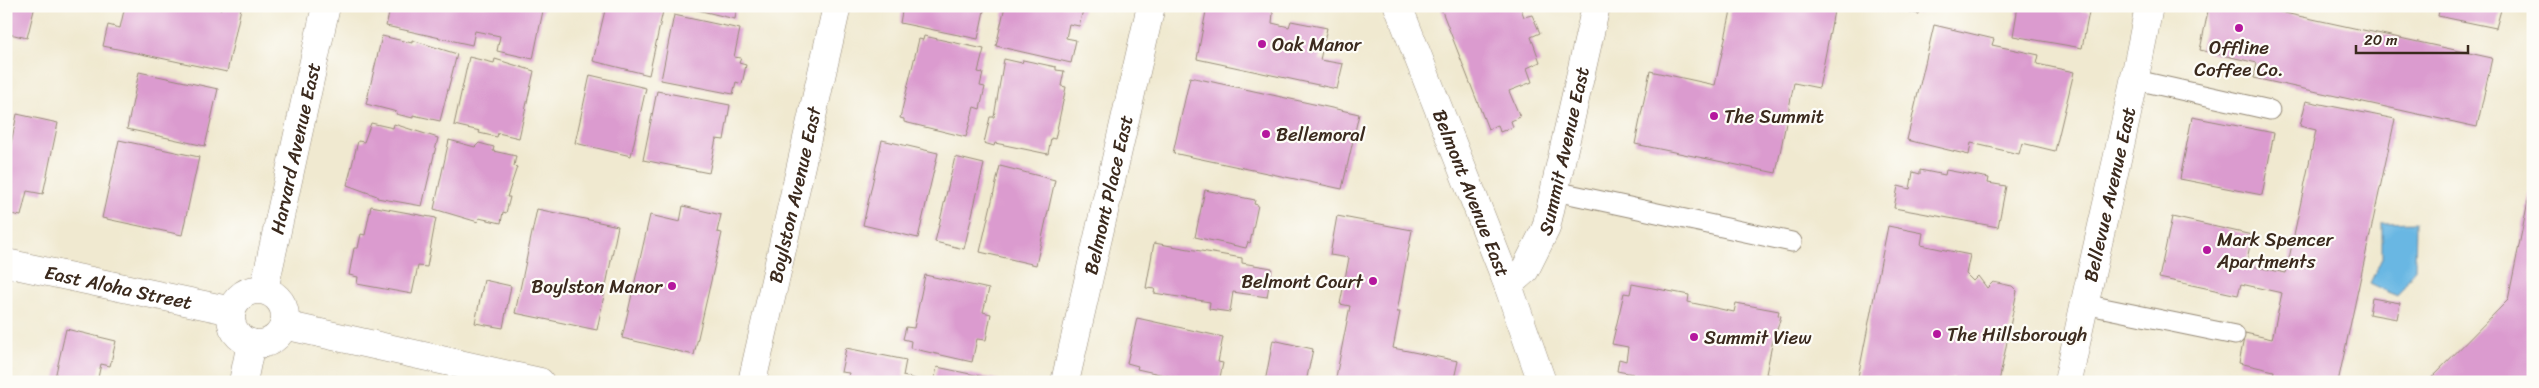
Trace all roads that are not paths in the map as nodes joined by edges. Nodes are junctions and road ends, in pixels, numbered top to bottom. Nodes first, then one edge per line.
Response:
1 (326, 6) edge
2 (837, 6) edge
3 (1151, 6) edge
4 (1398, 6) edge
5 (1596, 6) edge
6 (2150, 6) edge
7 (2136, 80) junction
8 (2270, 110) dead end
9 (1555, 191) junction
10 (1792, 242) dead end
11 (6, 263) edge
12 (1508, 285) junction
13 (264, 290) junction
14 (2084, 304) junction
15 (232, 311) junction
16 (284, 325) junction
17 (2234, 335) dead end
18 (251, 343) junction
19 (243, 382) edge
20 (540, 382) edge
21 (752, 382) edge
22 (1066, 382) edge
23 (1542, 382) edge
24 (2068, 382) edge

1 - 13 street, Harvard Avenue East
2 - 21 street, Boylston Avenue East
3 - 22 street, Belmont Place East
4 - 12 street, Belmont Avenue East
5 - 9 street, Summit Avenue East
6 - 7 street, Bellevue Avenue East
7 - 8 lane
7 - 14 street, Bellevue Avenue East
9 - 10 lane
9 - 12 street, Summit Avenue East
11 - 15 street, East Aloha Street
12 - 23 street, Belmont Avenue East
13 - 15 street
13 - 16 street
14 - 17 lane
14 - 24 street, Bellevue Avenue East
15 - 18 street
16 - 18 street
16 - 20 street
18 - 19 street

